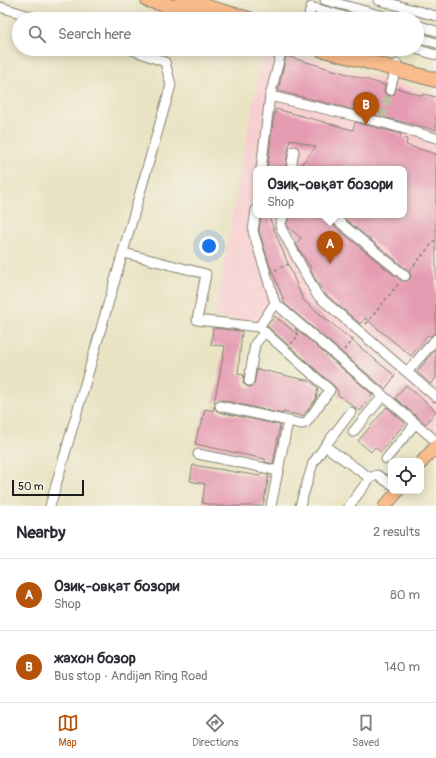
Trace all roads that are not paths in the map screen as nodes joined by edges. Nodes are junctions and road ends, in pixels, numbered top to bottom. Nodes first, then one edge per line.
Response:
1 (148, 0) edge
2 (182, 0) edge
3 (324, 0) edge
4 (378, 0) edge
5 (0, 7) edge
6 (17, 12) edge
7 (190, 12) edge
8 (224, 12) edge
9 (310, 12) edge
10 (328, 12) edge
11 (368, 12) edge
12 (422, 12) edge
13 (424, 13) edge
14 (436, 16) edge
15 (424, 27) edge
16 (436, 31) edge
17 (424, 39) edge
18 (436, 43) edge
19 (424, 51) edge
20 (436, 55) edge
21 (148, 56) edge
22 (280, 56) edge
23 (352, 56) edge
24 (370, 56) edge
25 (397, 66) junction
26 (436, 72) edge
27 (436, 80) edge
28 (390, 90) tunnel mouth
29 (270, 96) junction
30 (436, 138) edge
31 (294, 151) dead end
32 (261, 166) edge
33 (292, 166) edge
34 (255, 218) edge
35 (283, 218) edge
36 (335, 218) edge
37 (124, 253) junction
38 (405, 276) road end
39 (275, 303) junction
40 (262, 329) junction
41 (436, 339) edge
42 (407, 372) junction
43 (249, 381) dead end
44 (383, 396) junction
45 (436, 396) edge
46 (220, 406) dead end
47 (351, 412) dead end
48 (288, 421) junction
49 (415, 424) junction
50 (354, 432) dead end
51 (436, 441) edge
52 (325, 446) junction
53 (436, 446) edge
54 (198, 454) dead end
55 (386, 459) dead end
56 (424, 460) edge
57 (279, 471) junction
58 (370, 478) junction
59 (388, 482) edge
60 (395, 494) edge
61 (50, 506) edge
62 (272, 506) edge
63 (300, 506) edge
64 (349, 506) edge
65 (385, 506) edge

1 - 7 highway
2 - 8 highway
3 - 11 lane
4 - 12 lane
5 - 6 lane
9 - 10 lane
13 - 14 lane
15 - 16 lane
17 - 18 lane
19 - 20 lane
21 - 37 lane
22 - 29 lane
23 - 25 highway
24 - 25 highway
25 - 26 highway
25 - 27 highway
25 - 28 lane
29 - 30 lane
29 - 32 lane
31 - 33 lane
34 - 39 lane
35 - 42 lane
36 - 38 lane
37 - 40 lane
37 - 61 lane
39 - 40 lane
39 - 44 lane
40 - 43 lane
40 - 48 lane
41 - 42 lane
42 - 45 lane
44 - 49 lane
44 - 50 lane
46 - 48 lane
47 - 52 lane
48 - 57 lane
49 - 51 lane
49 - 55 lane
52 - 58 lane
52 - 63 lane
53 - 56 main road
54 - 57 lane
57 - 62 lane
58 - 59 lane
58 - 64 lane
60 - 65 main road

